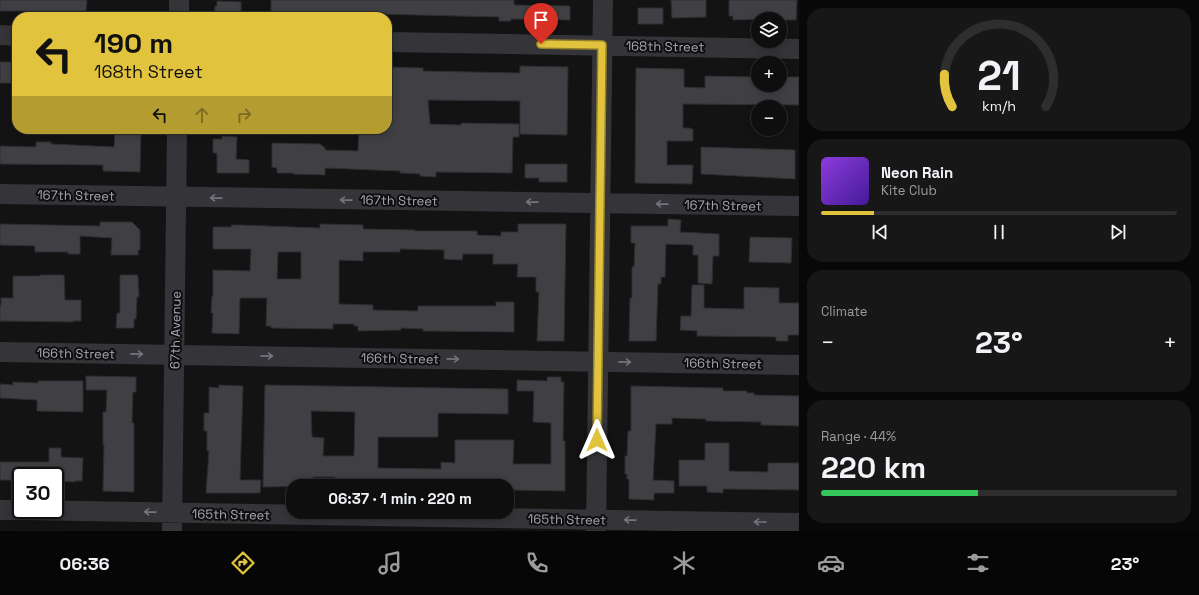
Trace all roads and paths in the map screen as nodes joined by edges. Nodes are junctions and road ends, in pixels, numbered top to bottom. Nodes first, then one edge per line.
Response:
1 (180, 0) edge
2 (603, 0) edge
3 (179, 12) edge
4 (0, 36) edge
5 (12, 36) edge
6 (392, 42) edge
7 (602, 45) junction
8 (799, 49) edge
9 (177, 134) edge
10 (0, 194) edge
11 (176, 197) junction
12 (601, 203) junction
13 (799, 206) edge
14 (0, 352) edge
15 (175, 354) junction
16 (598, 361) junction
17 (799, 365) edge
18 (0, 510) edge
19 (12, 510) edge
20 (64, 513) edge
21 (172, 522) edge
22 (799, 523) edge
23 (596, 525) edge

1 - 3 street
2 - 7 street
4 - 5 street
6 - 7 street, 168th Street
7 - 8 street, 168th Street
7 - 12 street
9 - 11 street, 67th Avenue
10 - 11 street, 167th Street
12 -> 11 street, 167th Street
11 - 15 street, 67th Avenue
13 -> 12 street, 167th Street
12 - 16 street
14 -> 15 street, 166th Street
15 -> 16 street, 166th Street
15 - 21 street, 67th Avenue
16 -> 17 street, 166th Street
16 - 23 street
18 - 19 street, 165th Street
21 -> 20 street, 165th Street
21 - 23 street, 165th Street
22 -> 23 street, 165th Street

